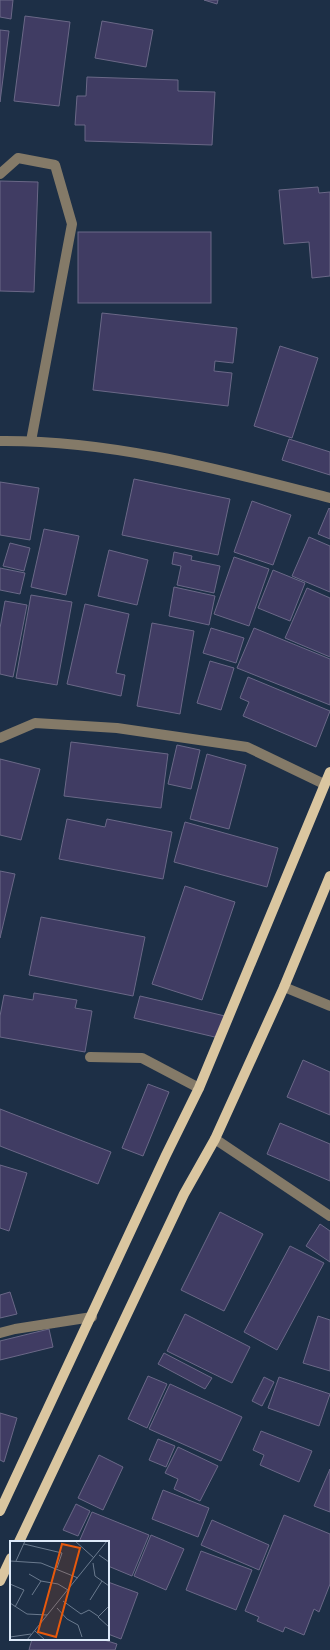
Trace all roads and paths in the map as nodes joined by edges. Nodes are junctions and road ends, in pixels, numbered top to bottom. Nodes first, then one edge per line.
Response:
1 (0, 174) edge
2 (0, 441) edge
3 (31, 441) junction
4 (330, 498) edge
5 (0, 738) edge
6 (330, 772) edge
7 (324, 784) junction
8 (330, 876) edge
9 (284, 987) junction
10 (330, 1006) edge
11 (90, 1057) dead end
12 (199, 1088) junction
13 (215, 1139) junction
14 (330, 1216) edge
15 (92, 1317) junction
16 (0, 1332) edge
17 (0, 1512) edge
18 (18, 1541) edge
19 (10, 1560) edge
20 (0, 1581) edge

1 - 3 street
2 - 3 street
3 - 4 street
5 - 7 street
6 - 7 main road
7 - 12 main road
8 - 9 main road
9 - 10 street
9 - 13 main road
11 - 12 street
12 - 15 main road
13 - 14 street
13 - 18 main road
15 - 16 street
15 - 17 main road
19 - 20 main road

